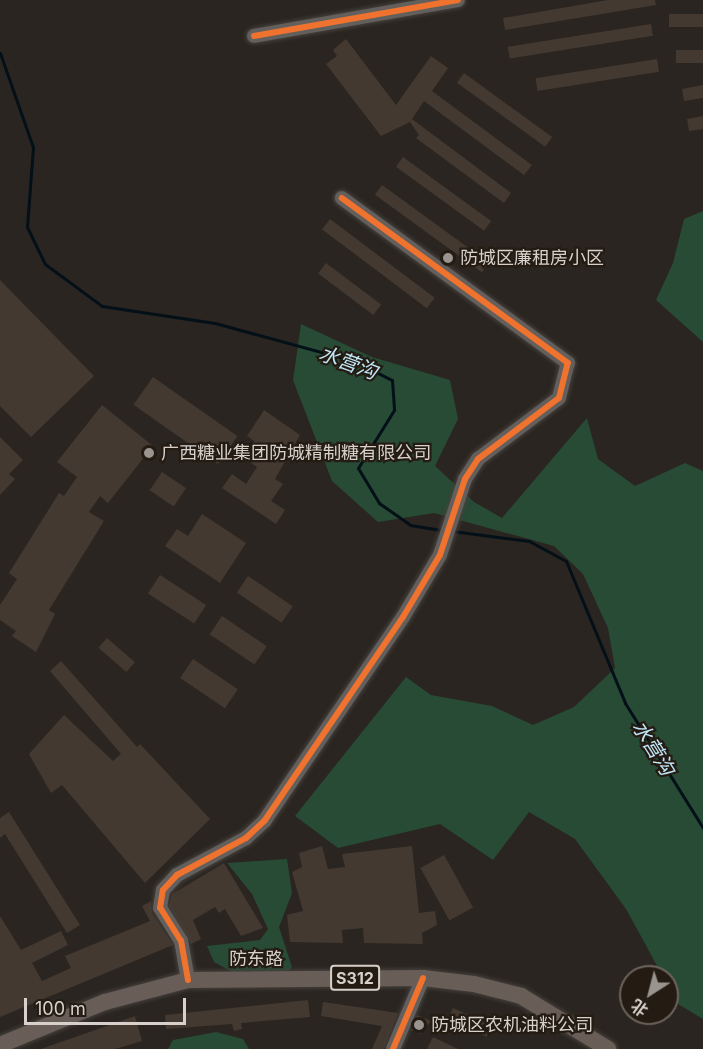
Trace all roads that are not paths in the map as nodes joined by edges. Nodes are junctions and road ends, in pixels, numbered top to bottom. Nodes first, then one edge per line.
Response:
1 (458, 0) edge
2 (254, 36) dead end
3 (342, 198) dead end
4 (423, 978) junction
5 (188, 980) junction
6 (0, 1045) edge
7 (393, 1049) edge
8 (608, 1049) edge

1 - 2 street
3 - 5 street
4 - 5 main road, 防东路 / S312
4 - 7 street
4 - 8 main road, 防东路 / S312
5 - 6 main road, 防东路 / S312

